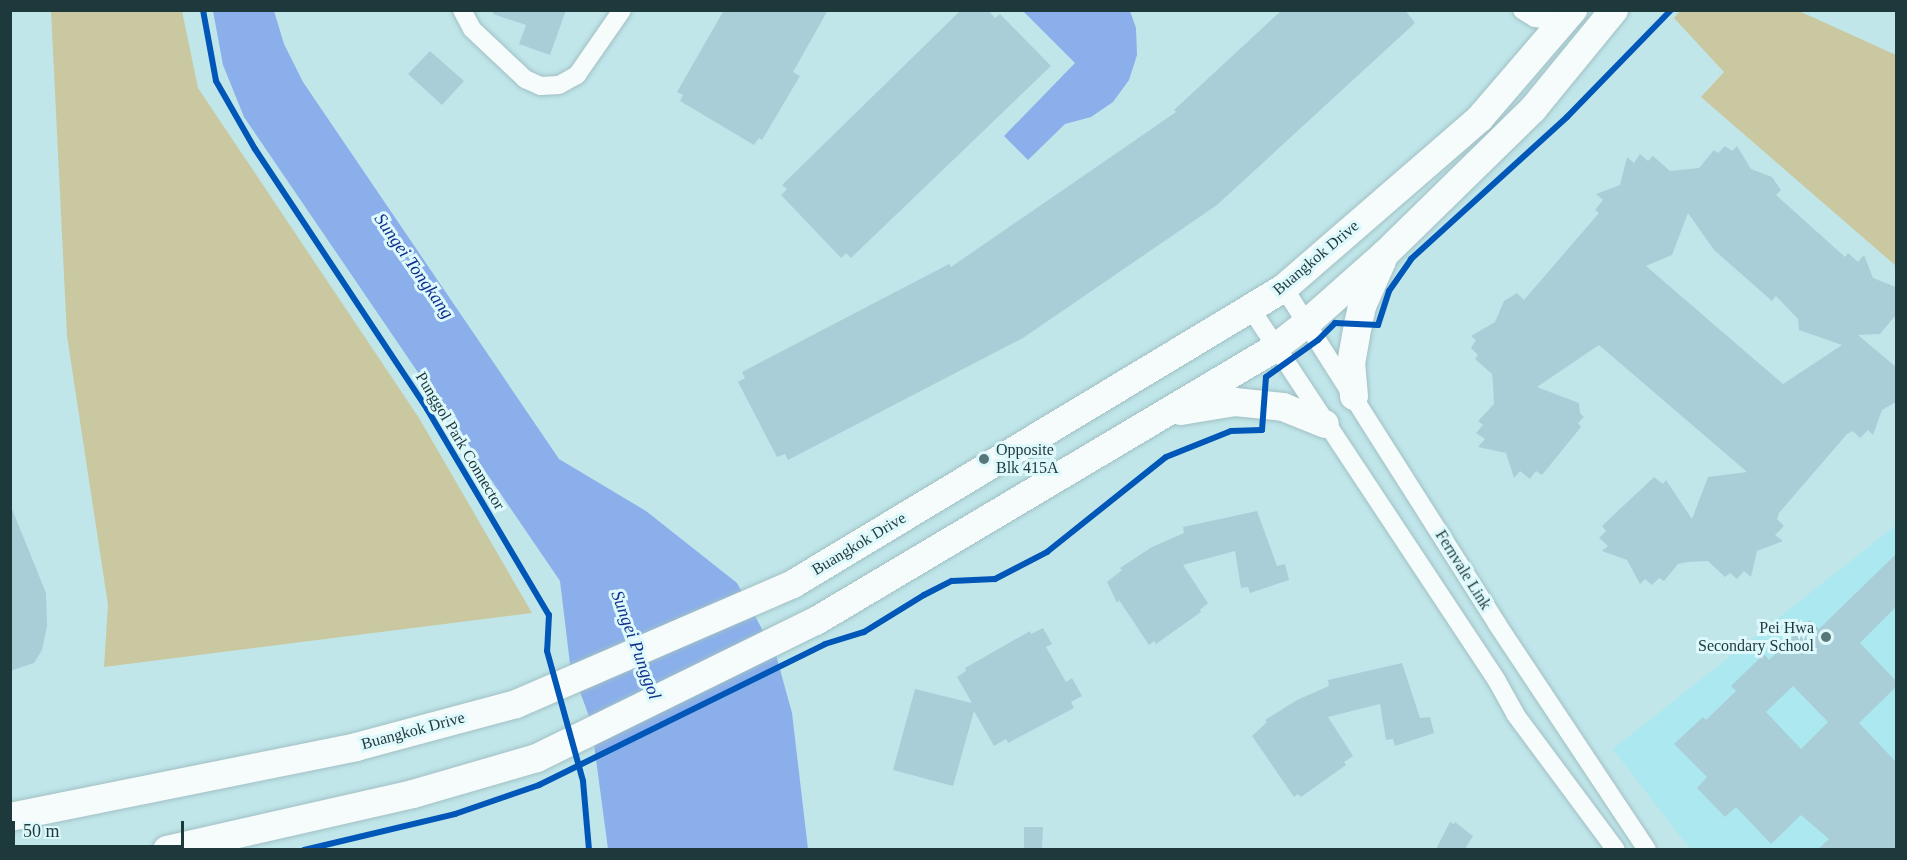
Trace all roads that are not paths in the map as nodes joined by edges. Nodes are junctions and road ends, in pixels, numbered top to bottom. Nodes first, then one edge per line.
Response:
1 (462, 10) edge
2 (622, 10) edge
3 (1522, 10) edge
4 (1614, 10) edge
5 (1568, 17) edge
6 (1385, 254) junction
7 (1284, 288) junction
8 (1251, 309) junction
9 (1307, 323) junction
10 (1275, 348) junction
11 (1354, 396) junction
12 (1164, 414) junction
13 (1326, 424) junction
14 (10, 818) edge
15 (167, 849) edge
16 (1616, 849) edge
17 (1647, 849) edge

1 - 2 street
3 - 5 street
4 - 6 main road
5 - 7 main road, Buangkok Drive
6 - 9 main road
6 - 11 main road
7 - 8 main road, Buangkok Drive
7 - 9 street, Fernvale Link
8 - 10 street, Fernvale Link
8 - 14 main road, Buangkok Drive
9 - 10 main road
9 - 11 street, Fernvale Link
10 - 12 main road
10 - 13 street, Fernvale Link
11 - 17 street, Fernvale Link
12 - 13 main road
12 - 15 main road
13 - 16 street, Fernvale Link

